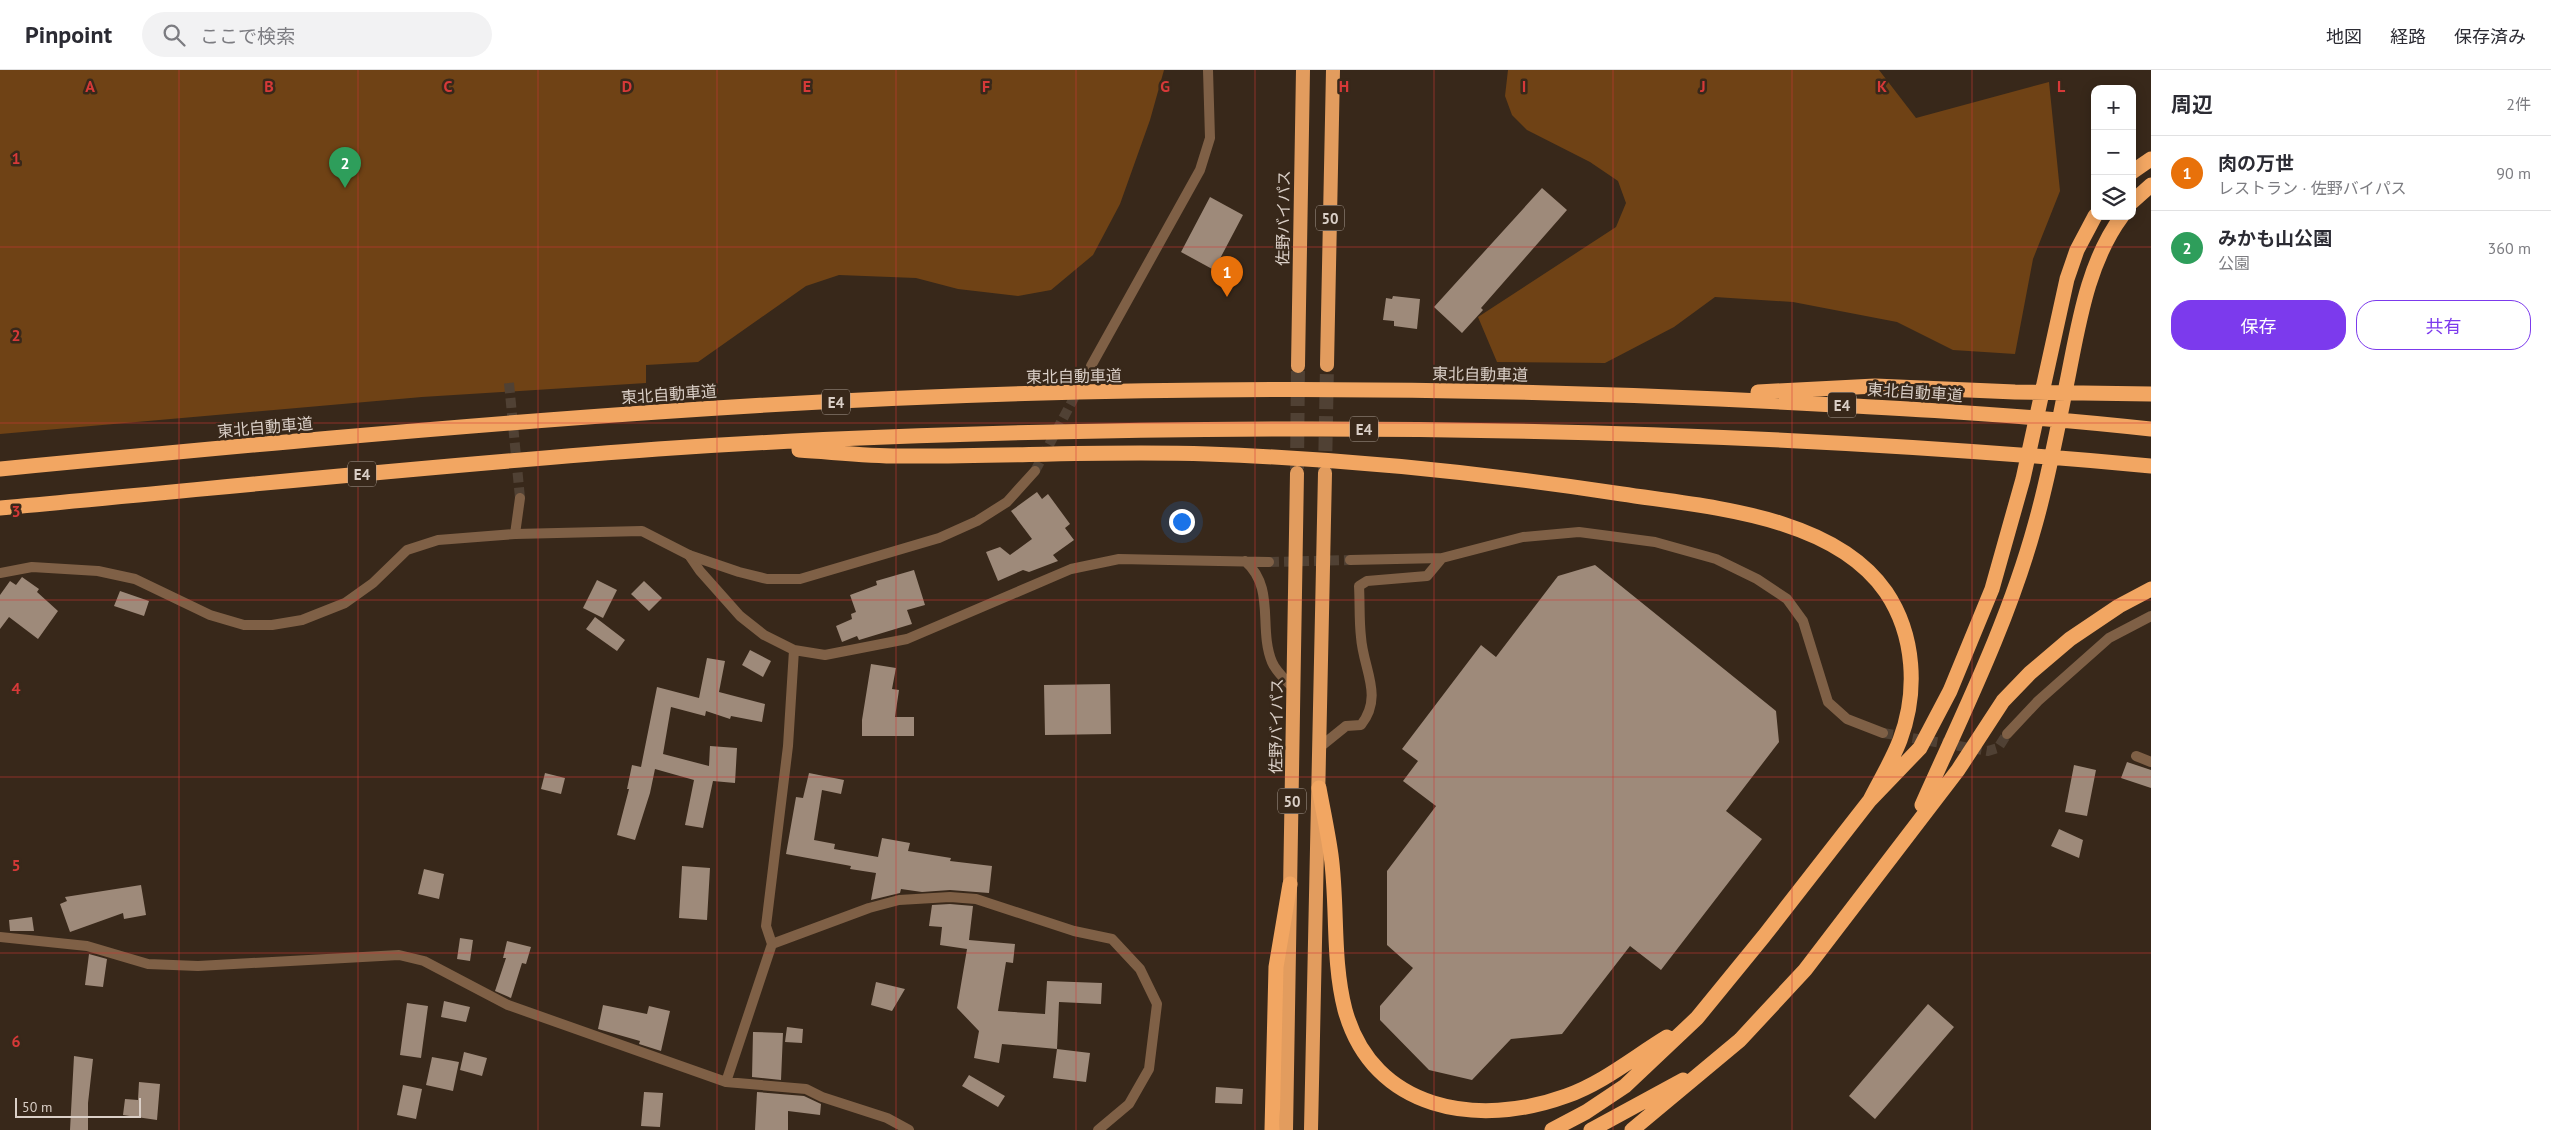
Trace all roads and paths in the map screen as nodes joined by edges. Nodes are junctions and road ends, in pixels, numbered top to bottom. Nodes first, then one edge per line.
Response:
1 (1208, 70) edge
2 (1304, 70) edge
3 (1333, 70) edge
4 (2151, 159) edge
5 (2136, 169) edge
6 (2151, 185) edge
7 (2136, 198) edge
8 (2093, 220) edge
9 (2120, 220) edge
10 (1327, 365) tunnel mouth
11 (1091, 366) tunnel mouth
12 (1298, 366) tunnel mouth
13 (2151, 394) edge
14 (1674, 397) junction
15 (2151, 429) edge
16 (725, 446) junction
17 (2151, 466) edge
18 (0, 469) edge
19 (1035, 471) tunnel mouth
20 (1296, 473) tunnel mouth
21 (1325, 473) tunnel mouth
22 (520, 498) tunnel mouth
23 (0, 508) edge
24 (515, 534) junction
25 (689, 555) junction
26 (1442, 558) junction
27 (1350, 560) tunnel mouth
28 (1245, 562) junction
29 (1269, 562) tunnel mouth
30 (0, 573) edge
31 (2151, 589) edge
32 (2151, 616) edge
33 (794, 650) junction
34 (1294, 689) junction
35 (1883, 733) tunnel mouth
36 (2007, 734) tunnel mouth
37 (1320, 747) junction
38 (2136, 756) dead end
39 (2151, 762) edge
40 (1319, 788) junction
41 (1870, 800) junction
42 (1912, 827) junction
43 (1290, 884) junction
44 (0, 937) edge
45 (772, 944) junction
46 (1697, 1018) junction
47 (1705, 1069) junction
48 (726, 1082) junction
49 (910, 1130) edge
50 (1098, 1130) edge
51 (1272, 1130) edge
52 (1286, 1130) edge
53 (1311, 1130) edge
54 (1552, 1130) edge
55 (1591, 1130) edge
56 (1632, 1130) edge

1 - 11 street
2 - 12 highway, 佐野バイパス / 50
3 - 10 highway, 50
4 - 5 highway
6 - 7 highway
8 - 41 highway
9 - 42 highway
13 - 14 highway
14 - 15 highway, 東北自動車道 / E4
14 - 18 highway, 東北自動車道 / E4
16 - 17 highway, E4
16 - 23 highway, E4
16 - 41 highway
19 - 25 street
20 - 34 highway, 佐野バイパス / 50
21 - 37 highway, 50
22 - 24 street
24 - 25 street
24 - 30 street
25 - 33 street
26 - 27 street
26 - 35 street
26 - 37 street
28 - 29 street
28 - 33 street
28 - 34 street
31 - 42 highway
32 - 36 street
33 - 45 street
34 - 43 highway, 佐野バイパス / 50
37 - 40 highway, 50
38 - 39 street
40 - 46 highway
40 - 53 highway, 50
41 - 46 highway
42 - 47 highway
43 - 51 highway
43 - 52 highway, 佐野バイパス / 50
44 - 48 street
45 - 48 street
45 - 50 street
46 - 54 highway
47 - 55 highway
47 - 56 highway
48 - 49 street

